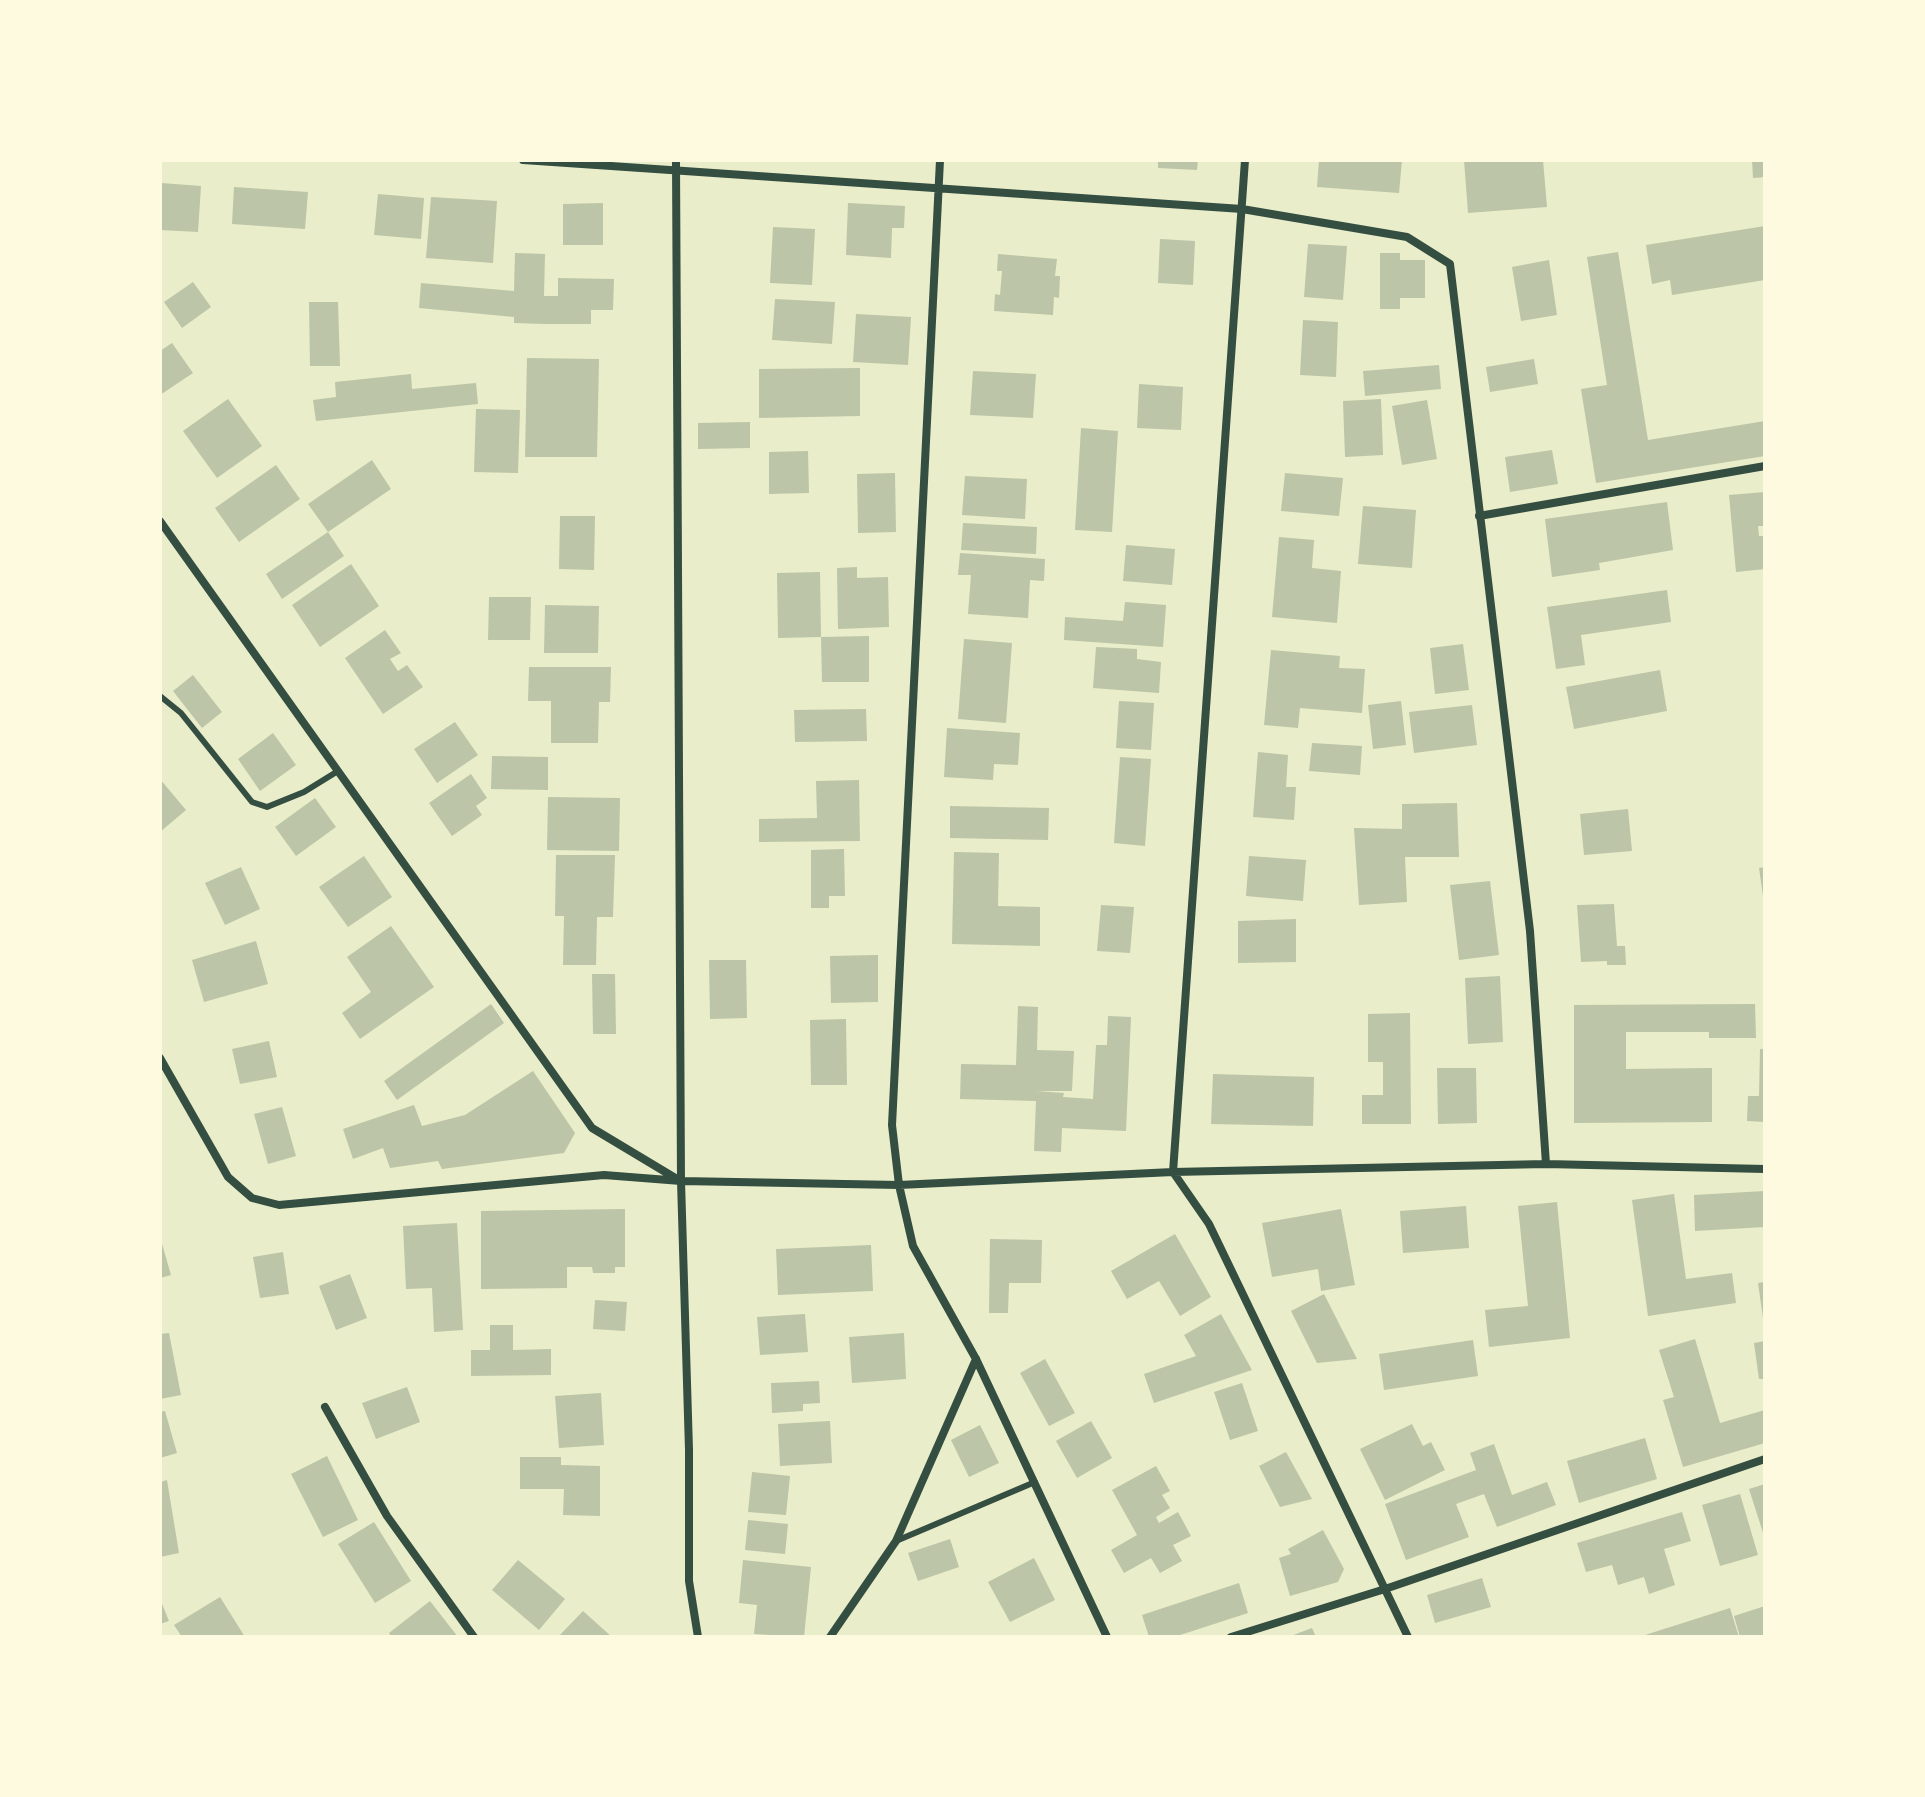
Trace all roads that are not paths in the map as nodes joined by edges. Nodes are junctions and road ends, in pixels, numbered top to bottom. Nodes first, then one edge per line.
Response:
1 (523, 160) edge
2 (676, 160) edge
3 (940, 160) edge
4 (1245, 160) edge
5 (676, 172) junction
6 (938, 188) junction
7 (1242, 209) junction
8 (1765, 466) edge
9 (1479, 516) junction
10 (160, 521) edge
11 (160, 696) edge
12 (338, 771) junction
13 (160, 1058) edge
14 (1546, 1164) junction
15 (1765, 1169) edge
16 (1173, 1172) junction
17 (681, 1181) junction
18 (899, 1185) junction
19 (976, 1359) junction
20 (325, 1407) dead end
21 (1765, 1459) edge
22 (1035, 1482) junction
23 (896, 1541) junction
24 (1385, 1589) junction
25 (474, 1637) edge
26 (698, 1637) edge
27 (830, 1637) edge
28 (1107, 1637) edge
29 (1231, 1637) edge
30 (1408, 1637) edge

1 - 5 street
2 - 5 street
3 - 6 street
4 - 7 street
5 - 6 street
5 - 17 street
6 - 7 street
6 - 18 street
7 - 9 street
7 - 16 street
8 - 9 street
9 - 14 street
10 - 12 street
11 - 12 lane
12 - 17 street
13 - 17 street
14 - 15 street
14 - 16 street
16 - 18 street
16 - 24 street
17 - 18 street
17 - 26 street
18 - 19 street
19 - 22 street
19 - 23 street
20 - 25 street
21 - 24 street
22 - 23 lane
22 - 28 street
23 - 27 street
24 - 29 street
24 - 30 street

